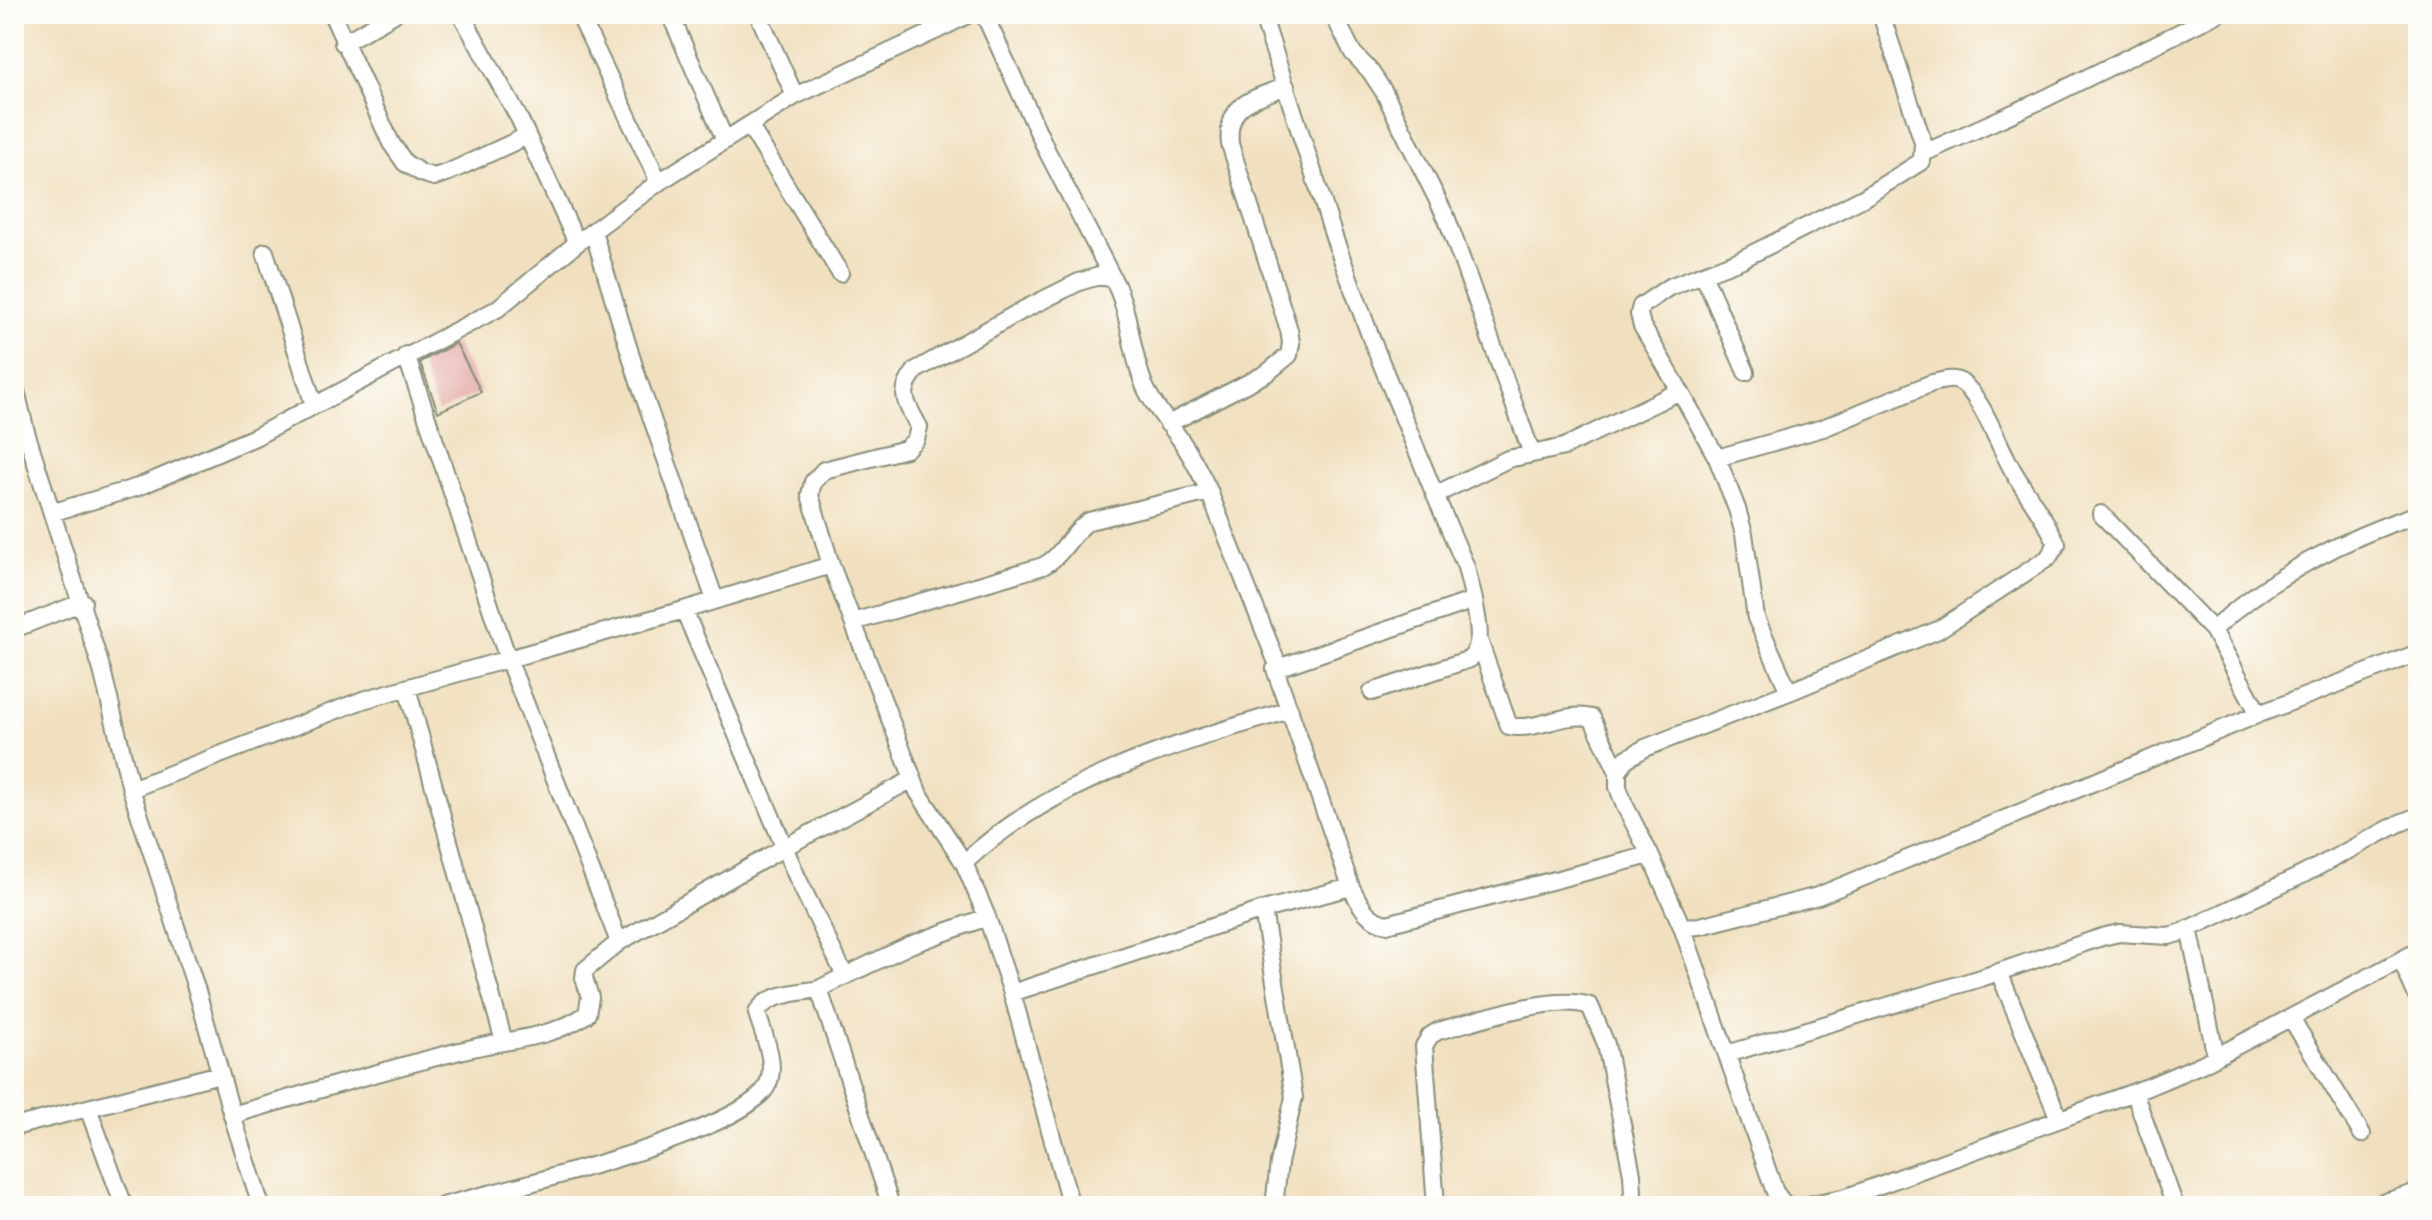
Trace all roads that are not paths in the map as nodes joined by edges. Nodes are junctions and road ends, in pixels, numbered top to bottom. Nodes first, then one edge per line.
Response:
1 (332, 14) edge
2 (394, 14) edge
3 (461, 14) edge
4 (579, 14) edge
5 (670, 14) edge
6 (758, 14) edge
7 (925, 14) edge
8 (969, 14) edge
9 (984, 14) edge
10 (1262, 14) edge
11 (1333, 14) edge
12 (1881, 14) edge
13 (2217, 14) edge
14 (935, 31) junction
15 (343, 43) junction
16 (1286, 86) junction
17 (795, 96) junction
18 (749, 125) junction
19 (527, 136) junction
20 (725, 140) junction
21 (1924, 153) junction
22 (659, 182) junction
23 (593, 231) junction
24 (577, 243) junction
25 (265, 252) dead end
26 (840, 273) dead end
27 (1703, 274) junction
28 (1113, 279) junction
29 (406, 355) junction
30 (1746, 372) dead end
31 (14, 382) edge
32 (1680, 391) junction
33 (314, 405) junction
34 (1168, 424) junction
35 (1532, 454) junction
36 (1717, 458) junction
37 (1210, 492) junction
38 (1435, 495) junction
39 (54, 512) junction
40 (2101, 514) dead end
41 (2418, 514) edge
42 (831, 565) junction
43 (715, 600) junction
44 (1474, 600) junction
45 (83, 602) junction
46 (684, 610) junction
47 (853, 622) junction
48 (14, 629) edge
49 (2213, 630) junction
50 (1480, 643) junction
51 (2418, 653) edge
52 (508, 659) junction
53 (1279, 668) junction
54 (407, 688) junction
55 (1372, 692) dead end
56 (1789, 692) junction
57 (1290, 710) junction
58 (2259, 714) junction
59 (1618, 772) junction
60 (913, 779) junction
61 (131, 789) junction
62 (2418, 816) edge
63 (785, 847) junction
64 (1650, 855) junction
65 (964, 863) junction
66 (1351, 887) junction
67 (1263, 910) junction
68 (987, 917) junction
69 (1682, 927) junction
70 (2189, 928) junction
71 (619, 942) junction
72 (2418, 951) edge
73 (2401, 960) junction
74 (1999, 972) junction
75 (845, 976) junction
76 (819, 989) junction
77 (1012, 993) junction
78 (2418, 998) edge
79 (2291, 1018) junction
80 (504, 1042) junction
81 (1727, 1054) junction
82 (2216, 1057) junction
83 (220, 1074) junction
84 (2134, 1092) junction
85 (88, 1108) junction
86 (232, 1115) junction
87 (2059, 1119) junction
88 (14, 1127) edge
89 (2362, 1134) dead end
90 (2418, 1192) edge
91 (1849, 1202) edge
92 (124, 1206) edge
93 (261, 1206) edge
94 (443, 1206) edge
95 (891, 1206) edge
96 (1071, 1206) edge
97 (1274, 1206) edge
98 (1436, 1206) edge
99 (1628, 1206) edge
100 (1790, 1206) edge
101 (1803, 1206) edge
102 (2175, 1206) edge
103 (2372, 1206) edge

1 - 15 street
2 - 15 street
3 - 19 street
4 - 22 street
5 - 20 street
6 - 17 street
7 - 14 street
8 - 14 street
9 - 28 street
10 - 16 street
11 - 35 street
12 - 21 street
13 - 21 street
14 - 17 street
15 - 19 street
16 - 34 street
16 - 38 street
17 - 18 street
18 - 20 street
18 - 26 street
19 - 24 street
20 - 22 street
21 - 27 street
22 - 23 street
23 - 24 street
23 - 43 street
24 - 29 street
25 - 33 street
27 - 30 street
27 - 32 street
28 - 34 street
28 - 42 street
29 - 33 street
29 - 52 street
31 - 39 street
32 - 35 street
32 - 36 street
33 - 39 street
34 - 37 street
35 - 38 street
36 - 56 street
36 - 56 street
37 - 47 street
37 - 53 street
38 - 44 street
39 - 45 street
40 - 49 street
41 - 49 street
42 - 43 street
42 - 47 street
43 - 46 street
44 - 50 street
44 - 53 street
45 - 48 street
45 - 61 street
46 - 52 street
46 - 63 street
47 - 60 street
49 - 58 street
50 - 55 street
50 - 59 street
51 - 58 street
52 - 54 street
52 - 71 street
53 - 57 street
54 - 61 street
54 - 80 street
56 - 59 street
57 - 65 street
57 - 66 street
58 - 69 street
59 - 64 street
60 - 63 street
60 - 65 street
61 - 83 street
62 - 70 street
63 - 71 street
63 - 75 street
64 - 66 street
64 - 69 street
65 - 68 street
66 - 67 street
67 - 77 street
67 - 97 street
68 - 75 street
68 - 77 street
69 - 81 street
70 - 74 street
70 - 82 street
71 - 80 street
72 - 73 street
73 - 78 street
73 - 79 street
74 - 81 street
74 - 87 street
75 - 76 street
76 - 94 street
76 - 95 street
77 - 96 street
79 - 82 street
79 - 89 street
80 - 86 street
81 - 100 street
82 - 84 street
83 - 85 street
83 - 86 street
84 - 87 street
84 - 102 street
85 - 88 street
85 - 92 street
86 - 93 street
87 - 91 street
90 - 103 street
91 - 101 street
98 - 99 street

